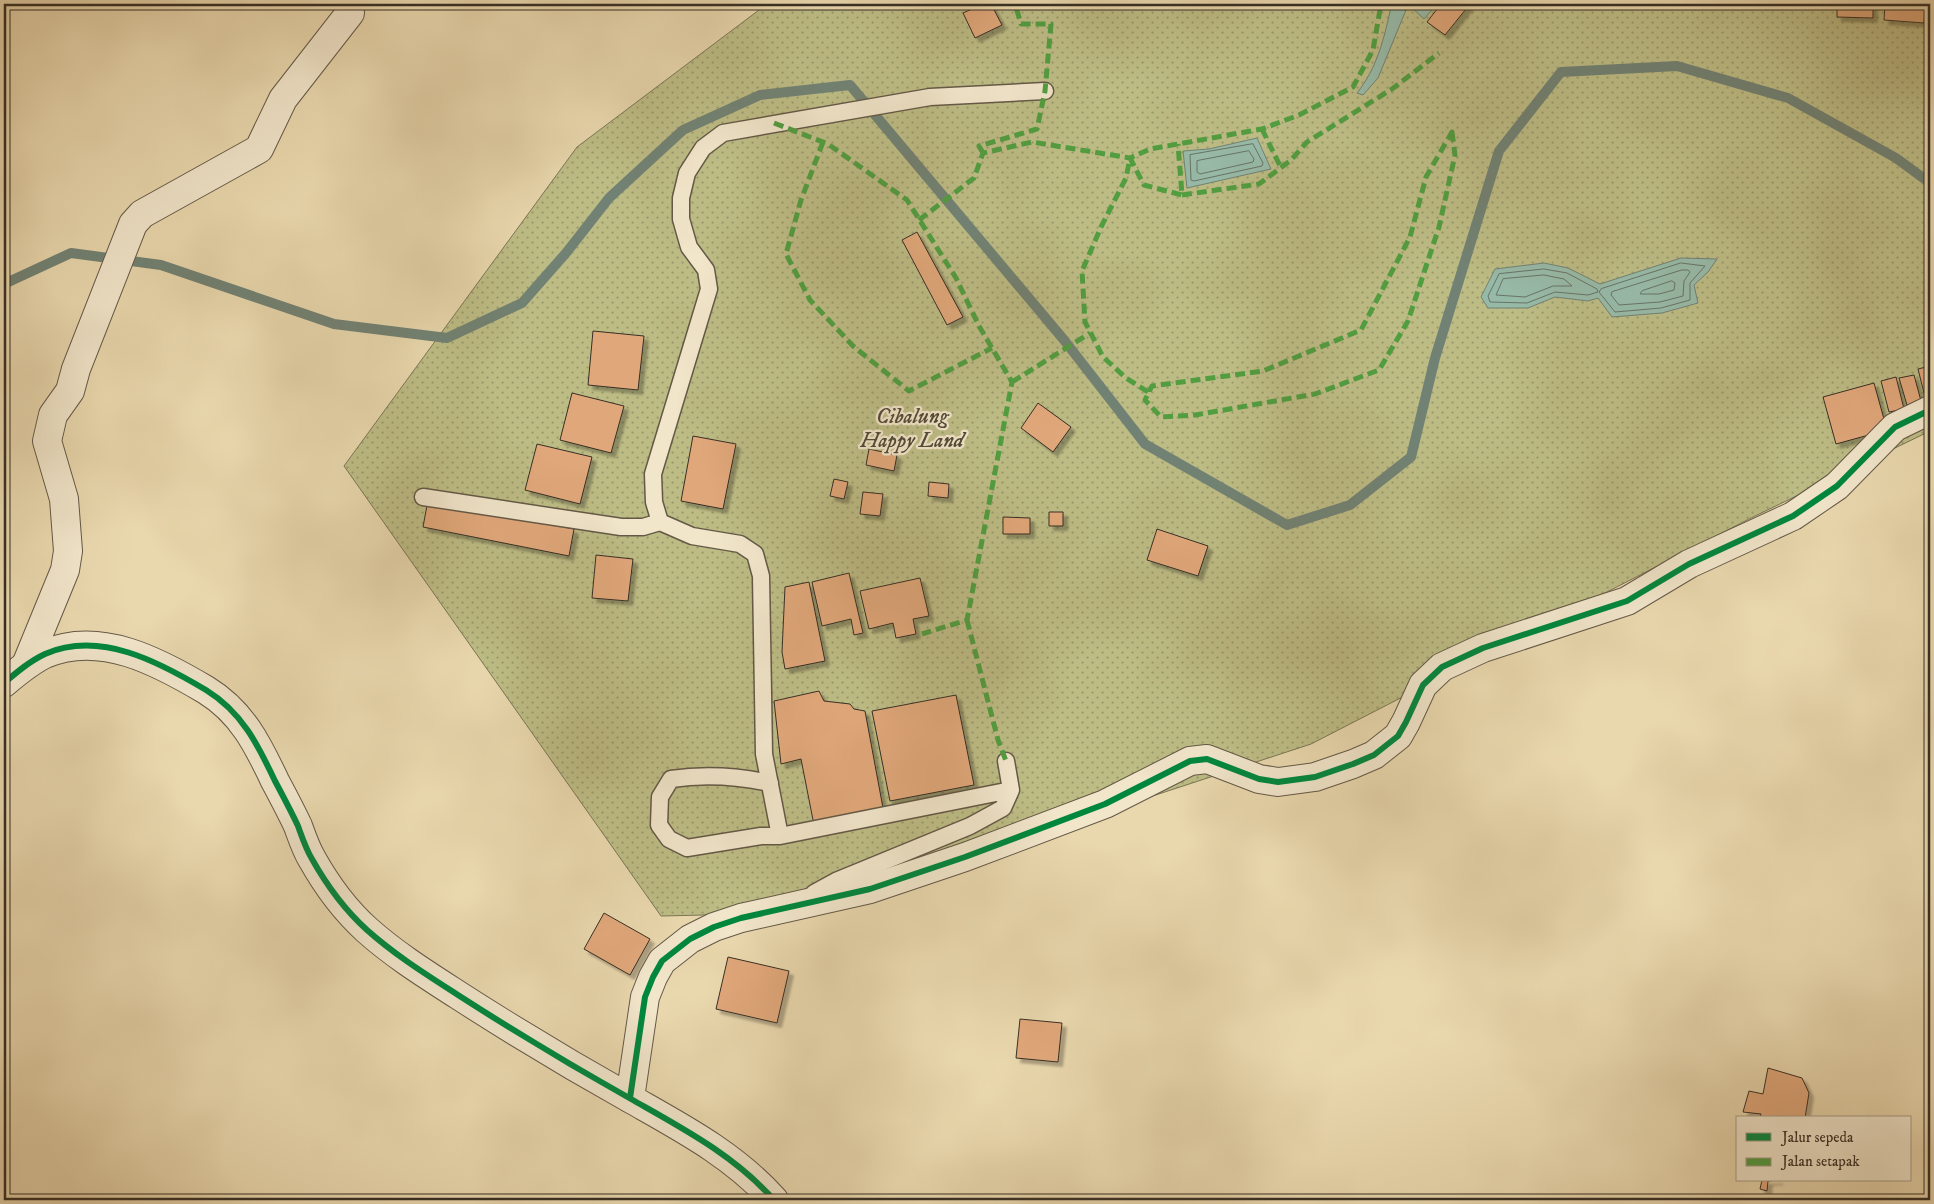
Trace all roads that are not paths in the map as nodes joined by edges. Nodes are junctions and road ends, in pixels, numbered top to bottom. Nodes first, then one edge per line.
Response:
1 (350, 13) dead end
2 (1045, 91) dead end
3 (1930, 410) edge
4 (423, 497) dead end
5 (660, 522) junction
6 (26, 665) junction
7 (4, 683) edge
8 (1006, 761) dead end
9 (770, 783) junction
10 (1012, 790) junction
11 (780, 836) junction
12 (792, 905) junction
13 (630, 1098) junction
14 (774, 1200) edge

1 - 6 street
2 - 5 lane
3 - 12 street
4 - 5 lane
5 - 9 lane
6 - 7 street
6 - 13 street
8 - 10 lane
9 - 11 lane
9 - 11 lane
10 - 11 lane
10 - 12 lane
12 - 13 street
13 - 14 street

